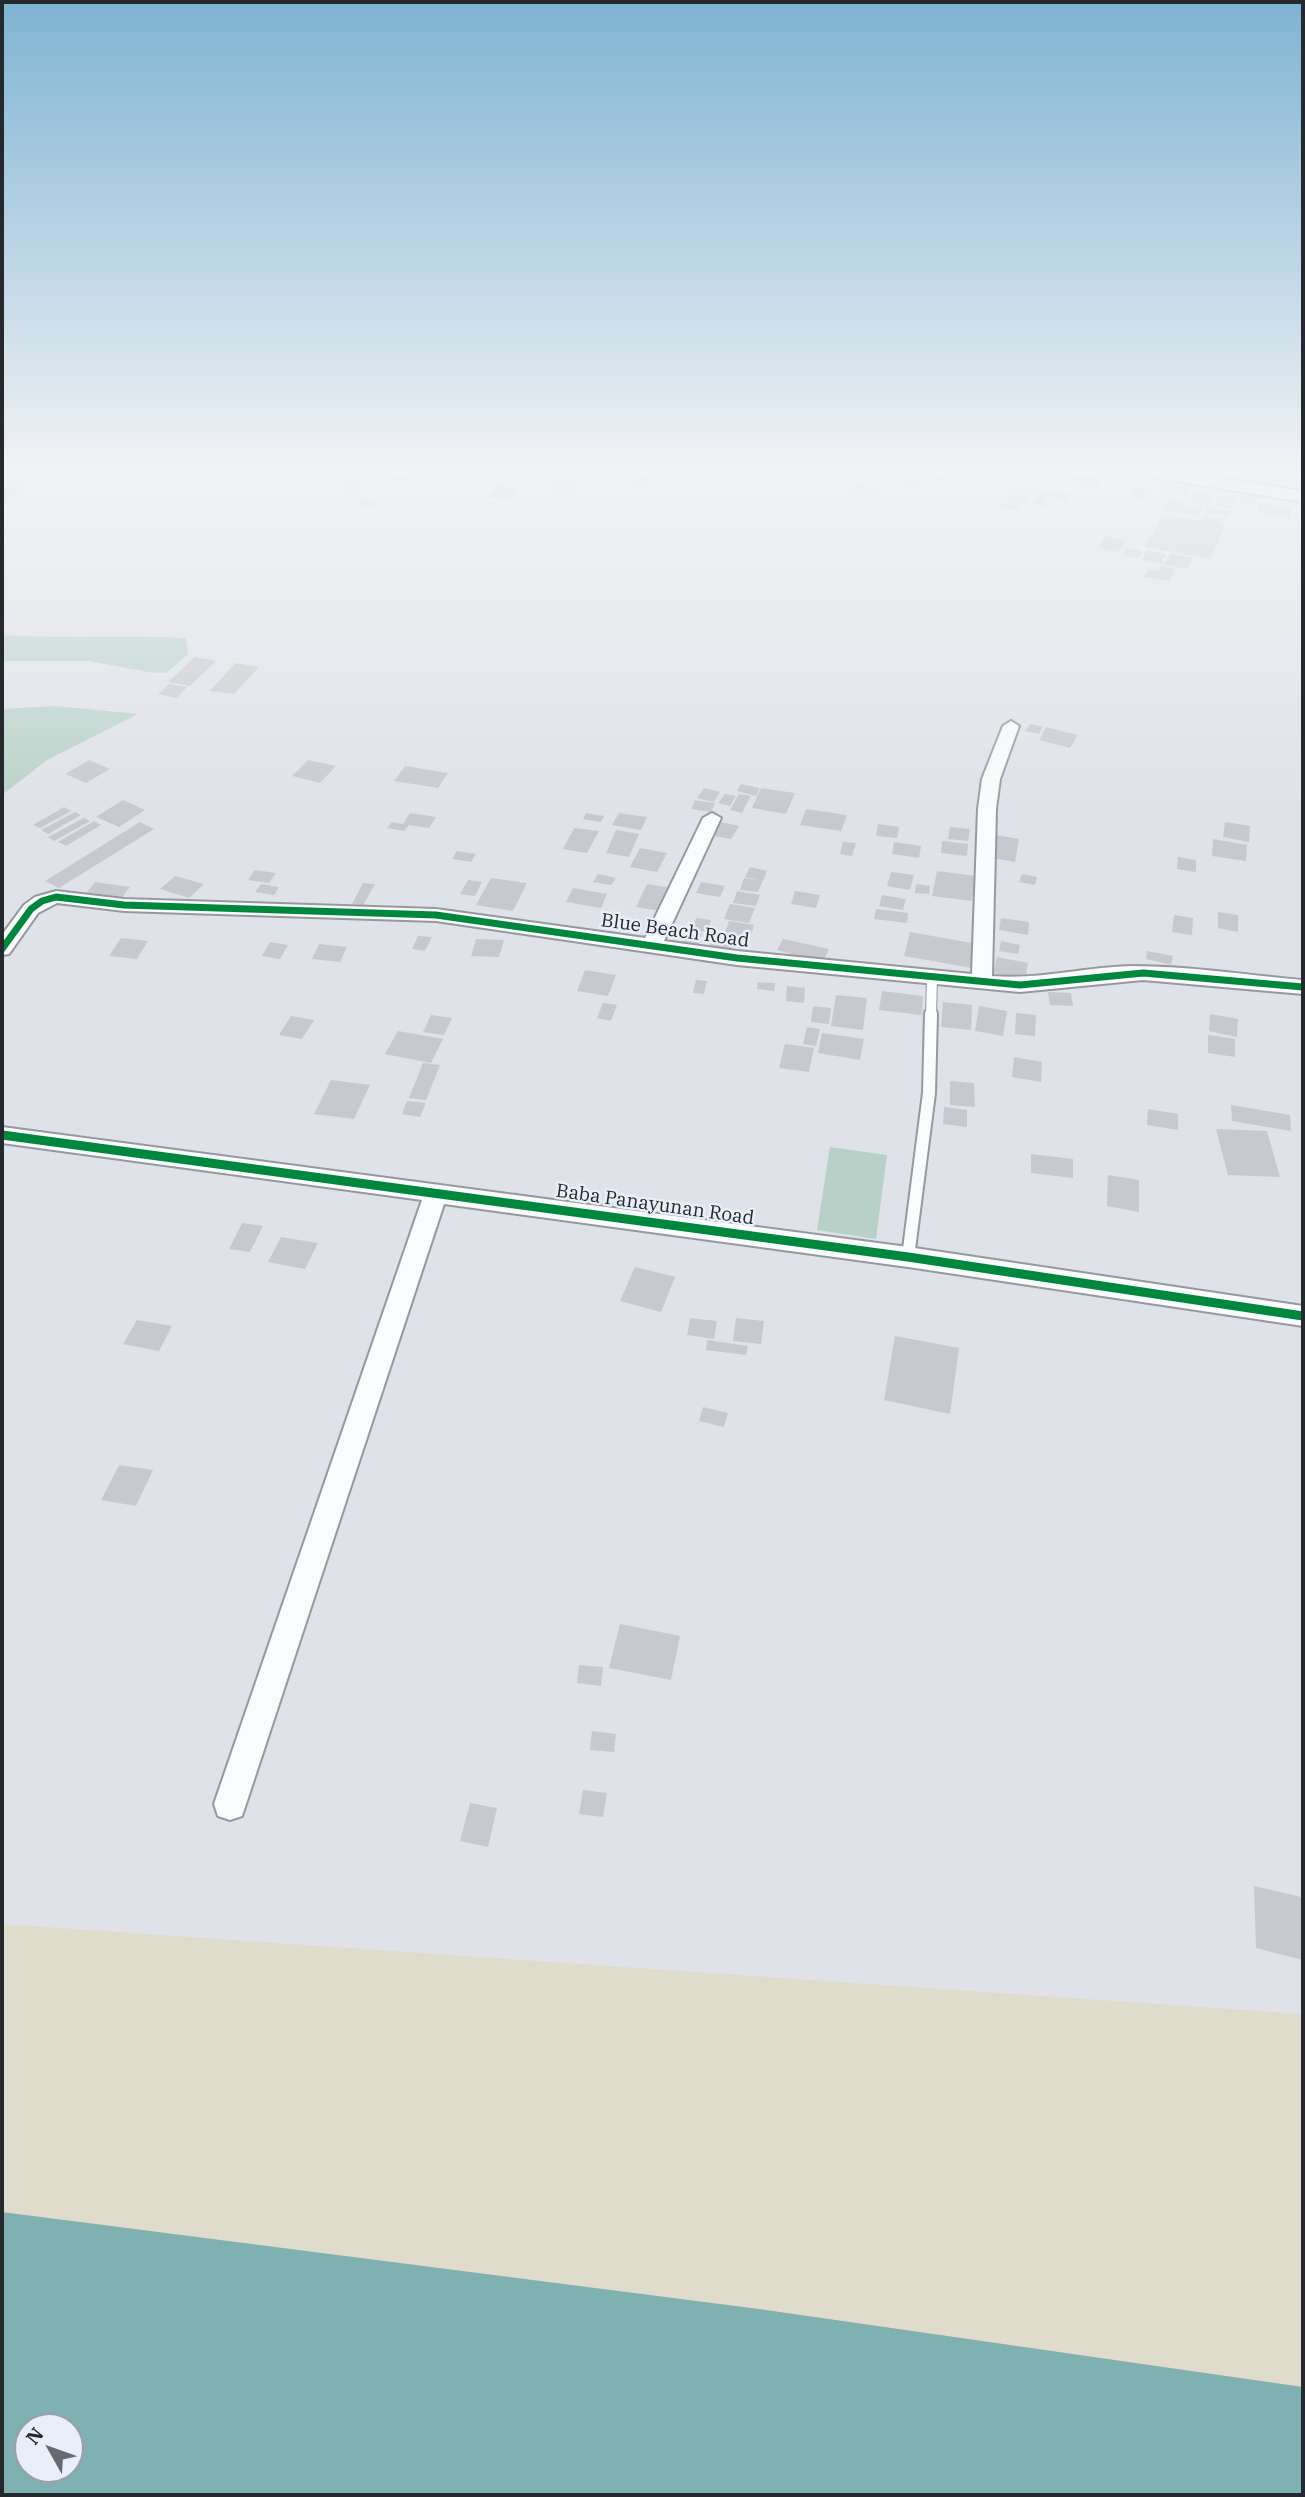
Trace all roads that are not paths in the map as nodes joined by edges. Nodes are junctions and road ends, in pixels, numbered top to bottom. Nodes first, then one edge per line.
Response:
1 (1011, 726) dead end
2 (712, 818) dead end
3 (652, 945) junction
4 (2, 949) edge
5 (932, 977) junction
6 (982, 982) junction
7 (1303, 988) edge
8 (2, 1135) edge
9 (436, 1193) junction
10 (908, 1256) junction
11 (1303, 1317) edge
12 (230, 1804) dead end

1 - 6 street
2 - 3 street
3 - 4 street, Blue Beach Road
3 - 5 street, Blue Beach Road
5 - 6 street, Blue Beach Road
5 - 10 lane
6 - 7 street, Blue Beach Road
8 - 9 street, Baba Panayunan Road
9 - 10 street, Baba Panayunan Road
9 - 12 street
10 - 11 street, Baba Panayunan Road

